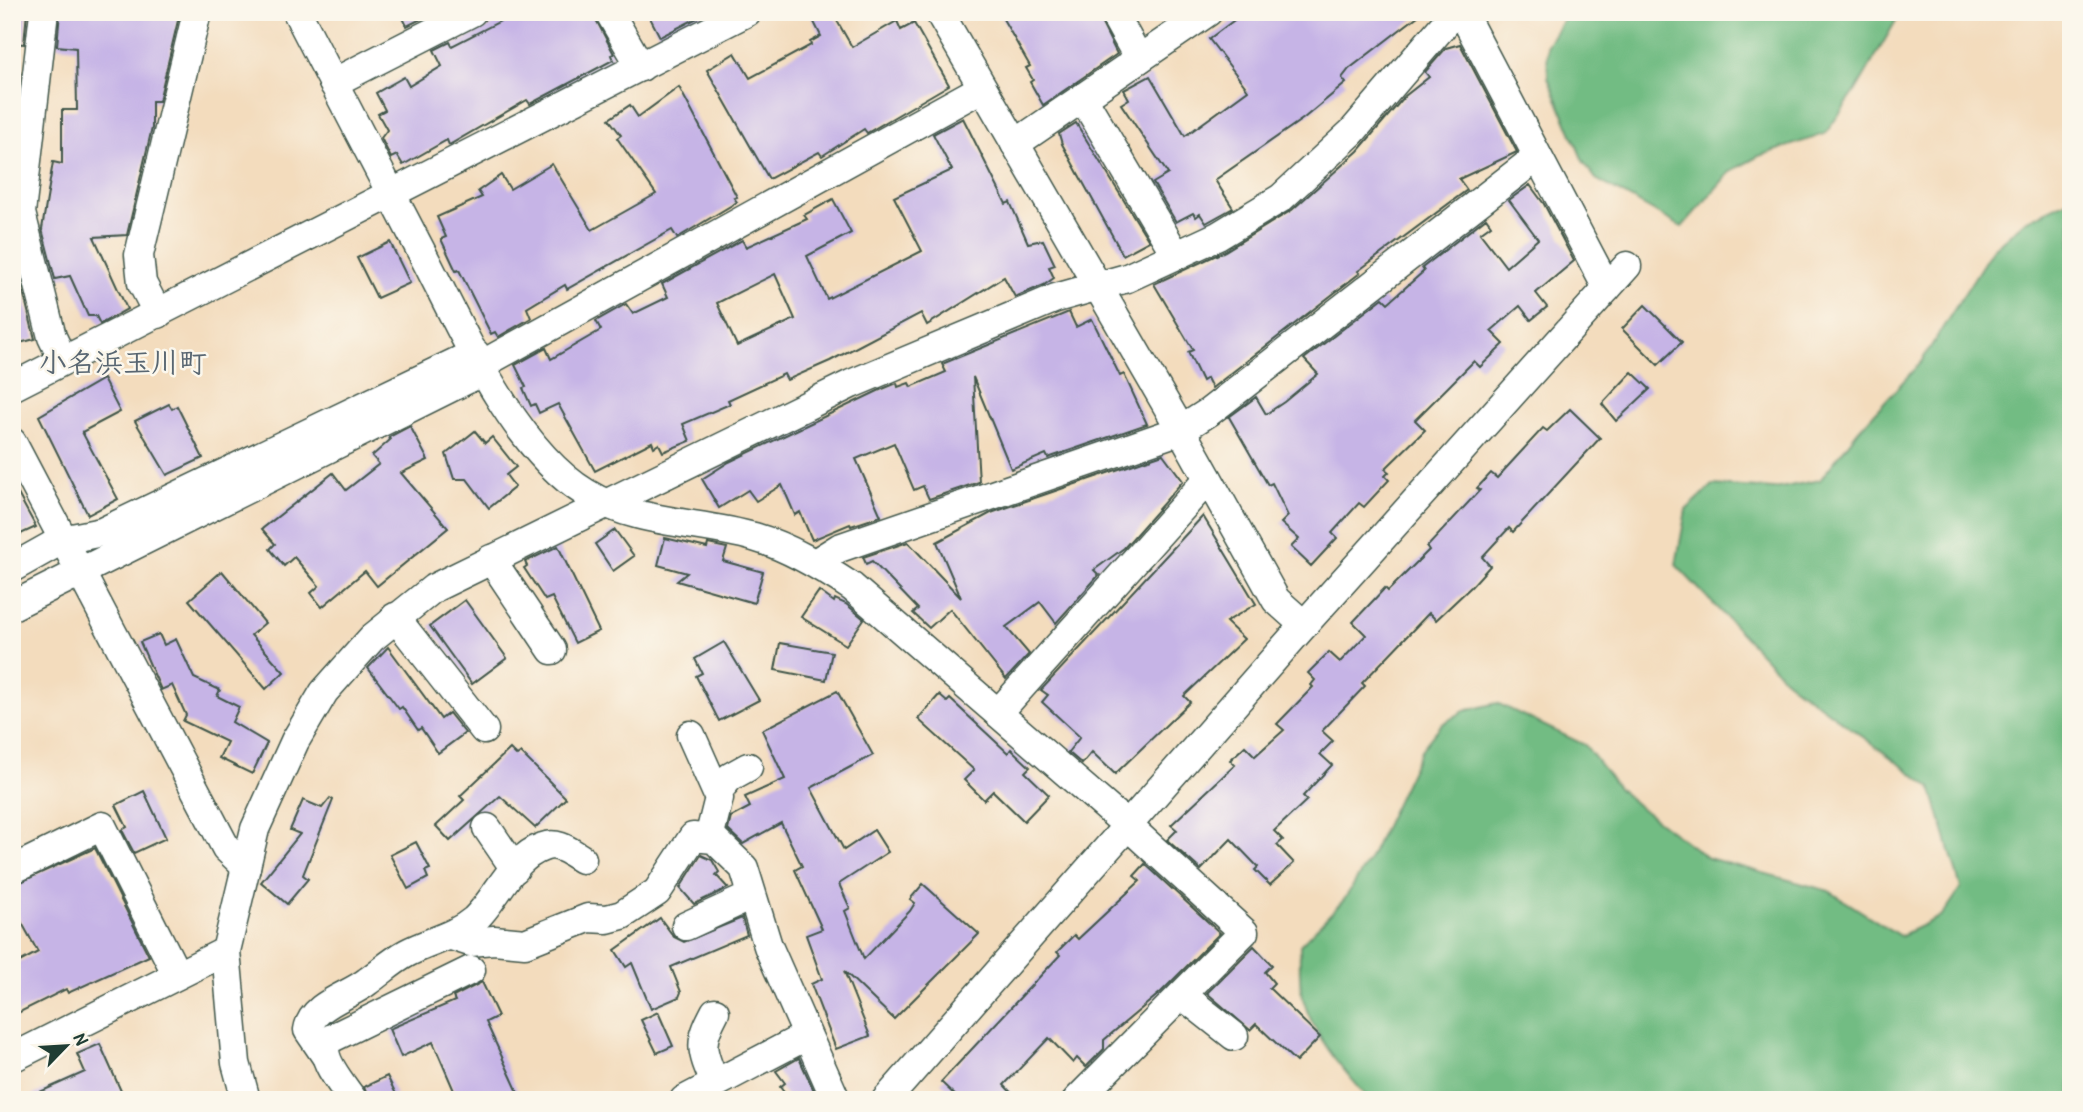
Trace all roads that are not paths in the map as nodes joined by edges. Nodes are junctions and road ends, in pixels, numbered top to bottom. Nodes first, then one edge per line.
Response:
1 (44, 12) edge
2 (197, 12) edge
3 (297, 12) edge
4 (472, 12) edge
5 (609, 12) edge
6 (747, 12) edge
7 (1113, 12) edge
8 (1208, 12) edge
9 (1455, 12) edge
10 (1462, 12) edge
11 (944, 14) edge
12 (1139, 59) junction
13 (641, 67) junction
14 (334, 83) junction
15 (982, 88) junction
16 (1083, 97) junction
17 (22, 115) edge
18 (1014, 144) junction
19 (1537, 157) junction
20 (392, 194) junction
21 (17, 214) edge
22 (1176, 255) junction
23 (1627, 267) dead end
24 (1096, 286) junction
25 (1607, 288) junction
26 (158, 314) junction
27 (63, 360) junction
28 (480, 363) junction
29 (12, 387) edge
30 (1181, 430) junction
31 (12, 442) edge
32 (1208, 479) junction
33 (608, 503) junction
34 (62, 540) junction
35 (491, 559) junction
36 (815, 563) junction
37 (12, 568) edge
38 (80, 574) junction
39 (12, 607) edge
40 (395, 617) junction
41 (1304, 625) junction
42 (552, 650) dead end
43 (998, 713) junction
44 (484, 730) dead end
45 (691, 735) dead end
46 (748, 767) dead end
47 (718, 791) junction
48 (1127, 825) junction
49 (486, 828) dead end
50 (709, 838) junction
51 (582, 859) dead end
52 (246, 867) junction
53 (515, 869) junction
54 (12, 870) edge
55 (751, 896) junction
56 (686, 926) dead end
57 (452, 936) junction
58 (226, 951) junction
59 (471, 970) dead end
60 (177, 975) junction
61 (1182, 995) junction
62 (715, 1012) dead end
63 (806, 1036) junction
64 (1234, 1036) dead end
65 (325, 1055) junction
66 (12, 1058) edge
67 (715, 1083) junction
68 (902, 1094) edge
69 (246, 1100) edge
70 (353, 1100) edge
71 (684, 1100) edge
72 (836, 1100) edge
73 (1077, 1100) edge

1 - 17 street
2 - 26 street
3 - 14 street
4 - 14 street
5 - 13 street
6 - 13 street
7 - 12 street
8 - 12 street
9 - 22 street
10 - 19 street
11 - 15 street
12 - 16 street
13 - 20 street
14 - 20 street
15 - 18 street
15 - 28 street
16 - 18 street
16 - 22 street
17 - 21 street
18 - 24 street
19 - 25 street
19 - 30 street
20 - 26 street
20 - 28 street
21 - 27 street
22 - 24 street
23 - 25 street
24 - 30 street
24 - 33 street
25 - 41 street
26 - 27 street
27 - 29 street
28 - 33 street
28 - 34 street
28 - 38 street
30 - 32 street
30 - 36 street
31 - 34 street
32 - 41 street
32 - 43 street
33 - 35 street
33 - 36 street
34 - 37 street
34 - 38 street
35 - 40 street
35 - 42 street
36 - 43 street
38 - 39 street
38 - 52 street
40 - 44 street
40 - 52 street
41 - 48 street
43 - 48 street
45 - 47 street
46 - 47 street
47 - 50 street
48 - 61 street
48 - 68 street
49 - 53 street
50 - 55 street
50 - 57 street
51 - 53 street
52 - 58 street
53 - 57 street
54 - 60 street
55 - 56 street
55 - 63 street
57 - 65 street
58 - 60 street
58 - 69 street
59 - 65 street
60 - 66 street
61 - 64 street
61 - 73 street
62 - 67 street
63 - 67 street
63 - 72 street
65 - 70 street
67 - 71 street

